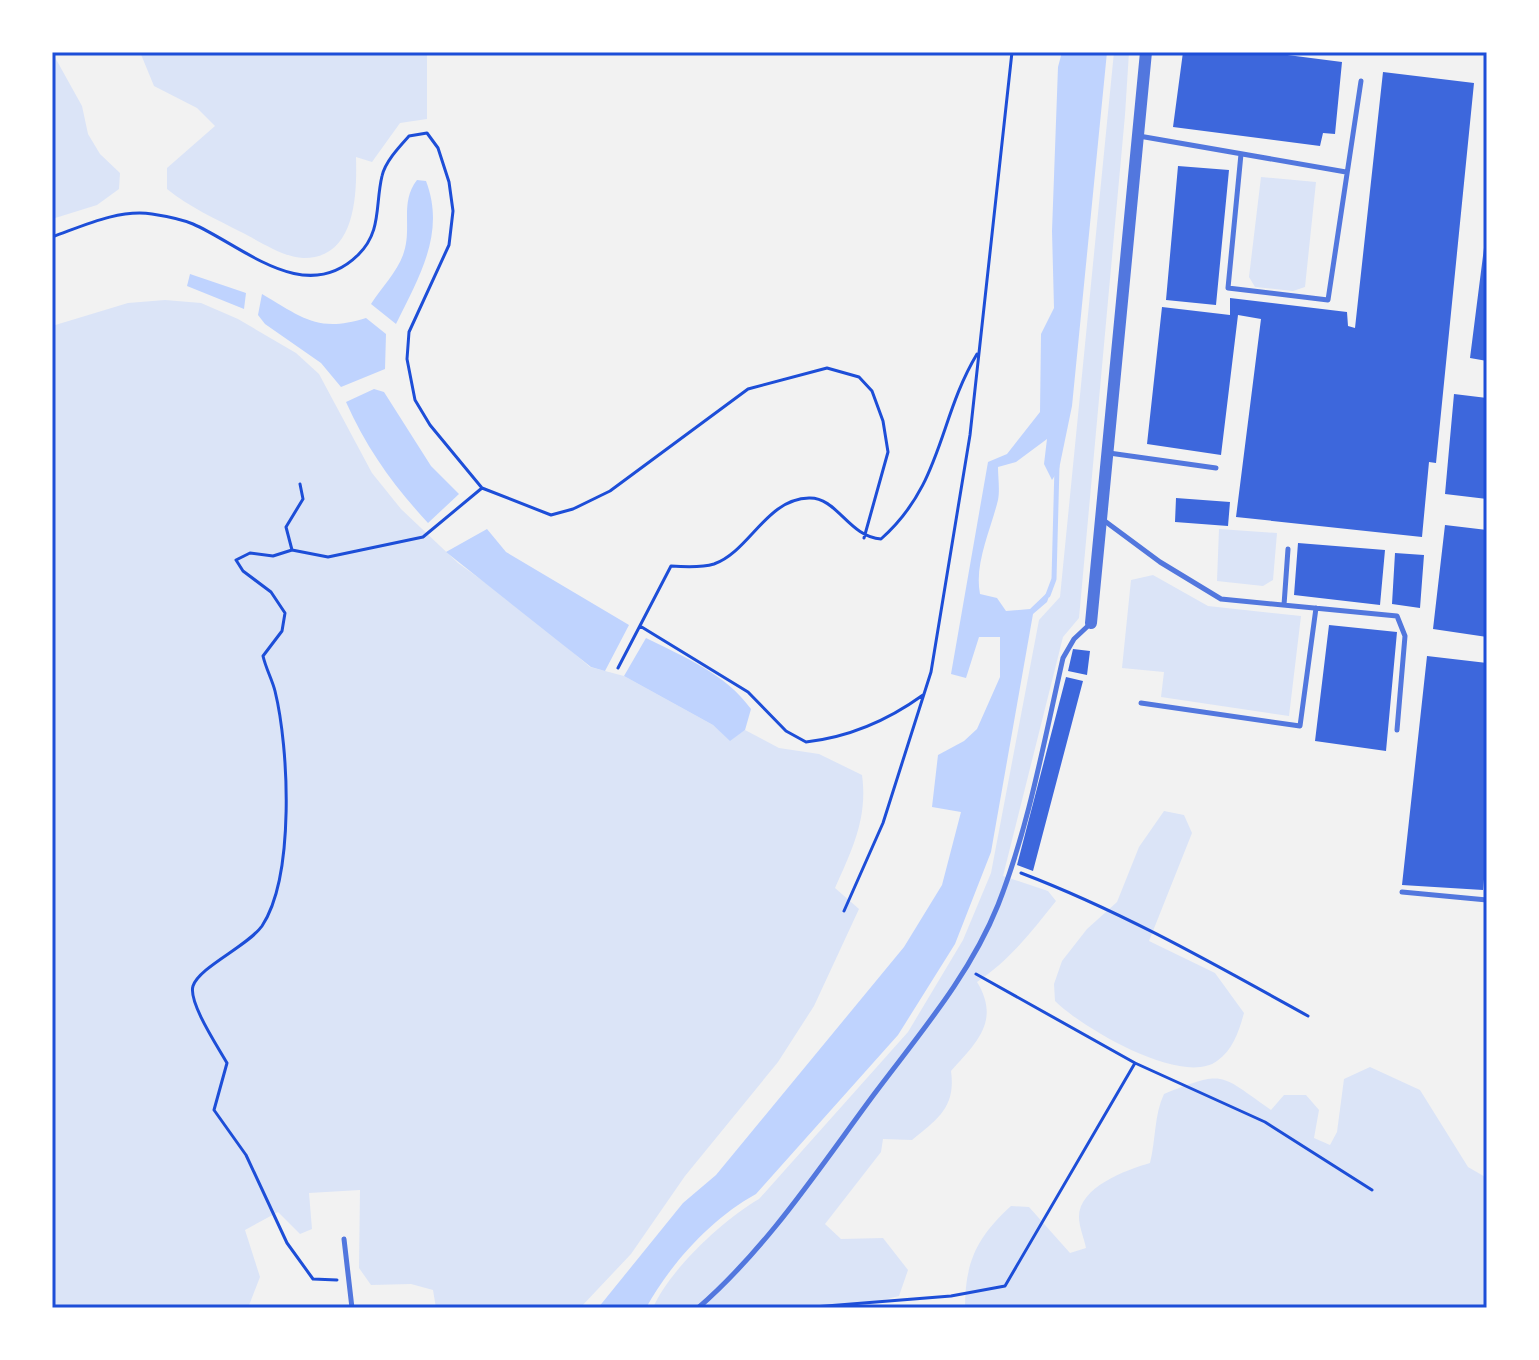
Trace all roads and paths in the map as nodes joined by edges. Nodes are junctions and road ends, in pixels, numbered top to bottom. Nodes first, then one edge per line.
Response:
1 (1012, 52) edge
2 (1146, 52) edge
3 (1361, 81) dead end
4 (1138, 136) junction
5 (1241, 154) junction
6 (1346, 172) junction
7 (52, 237) edge
8 (979, 351) junction
9 (1108, 453) junction
10 (1216, 468) dead end
11 (300, 484) dead end
12 (482, 488) junction
13 (1101, 518) junction
14 (864, 538) junction
15 (1288, 549) dead end
16 (292, 550) junction
17 (1284, 605) junction
18 (1316, 608) junction
19 (1091, 623) joint
20 (640, 626) junction
21 (618, 668) dead end
22 (924, 694) junction
23 (1141, 703) dead end
24 (1397, 730) dead end
25 (1010, 869) junction
26 (1402, 892) dead end
27 (1487, 900) edge
28 (844, 911) dead end
29 (965, 968) junction
30 (1308, 1016) dead end
31 (1135, 1063) junction
32 (1372, 1190) dead end
33 (344, 1239) dead end
34 (348, 1278) junction
35 (352, 1308) edge
36 (698, 1308) edge
37 (801, 1308) edge

1 - 8 path
2 - 4 street
3 - 6 lane
4 - 5 lane
4 - 9 street
5 - 6 lane
5 - 6 lane
7 - 12 path
8 - 14 path
8 - 22 path
9 - 10 lane
9 - 13 street
11 - 16 path
12 - 14 path
12 - 16 path
13 - 17 lane
13 - 19 street
14 - 20 path
15 - 17 lane
16 - 34 path
17 - 18 lane
18 - 23 lane
18 - 24 lane
19 - 25 lane
20 - 21 path
20 - 22 path
22 - 28 path
25 - 29 lane
25 - 30 path
26 - 27 lane
29 - 31 path
29 - 36 lane
31 - 32 path
31 - 37 path
33 - 34 lane
34 - 35 lane

